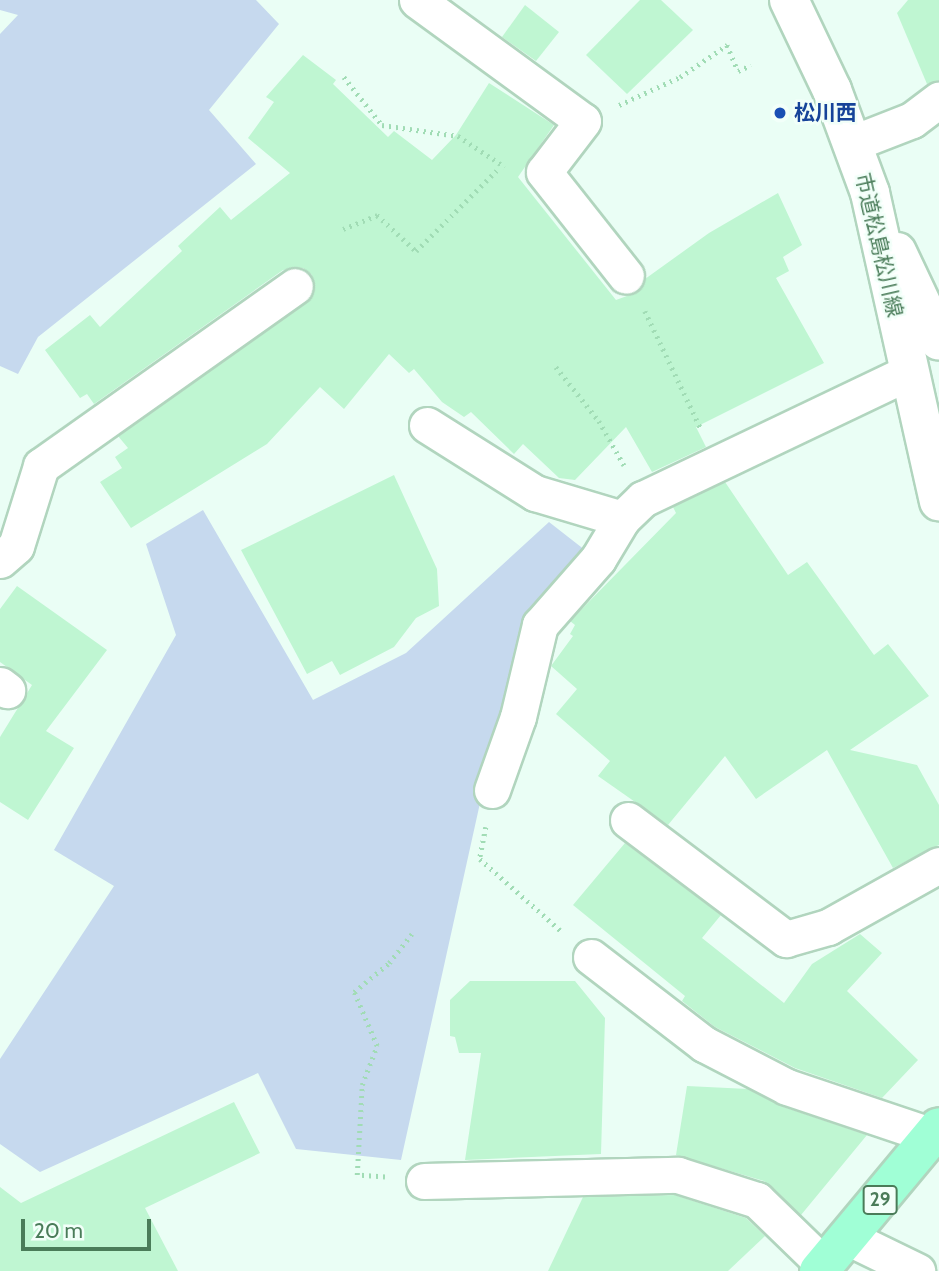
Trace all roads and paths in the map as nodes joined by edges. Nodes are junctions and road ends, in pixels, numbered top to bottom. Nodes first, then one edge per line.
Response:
1 (417, 0) edge
2 (789, 0) edge
3 (751, 65) dead end
4 (344, 77) dead end
5 (939, 100) edge
6 (583, 121) junction
7 (853, 142) junction
8 (500, 167) junction
9 (544, 172) junction
10 (870, 192) junction
11 (343, 229) dead end
12 (626, 276) joint
13 (295, 286) dead end
14 (939, 341) edge
15 (556, 367) dead end
16 (907, 373) junction
17 (427, 425) dead end
18 (716, 465) junction
19 (939, 501) edge
20 (633, 509) junction
21 (0, 560) edge
22 (492, 790) joint
23 (628, 820) dead end
24 (939, 865) edge
25 (412, 934) dead end
26 (590, 957) joint
27 (936, 1132) edge
28 (425, 1181) joint
29 (830, 1258) edge
30 (917, 1271) edge

1 - 6 street
2 - 7 street, 市道松島松川線
3 - 6 path
4 - 8 path
5 - 7 street
6 - 9 street
7 - 10 street, 市道松島松川線
8 - 9 path
8 - 11 path
9 - 12 street
10 - 14 street
10 - 16 street, 市道松島松川線
12 - 18 path
13 - 21 street
15 - 20 path
16 - 18 street
16 - 19 street, 市道松島松川線
17 - 20 street
18 - 20 street
20 - 22 street
22 - 26 path
23 - 24 street
25 - 28 path
26 - 27 street
27 - 29 main road, 29
28 - 29 street
29 - 30 street

